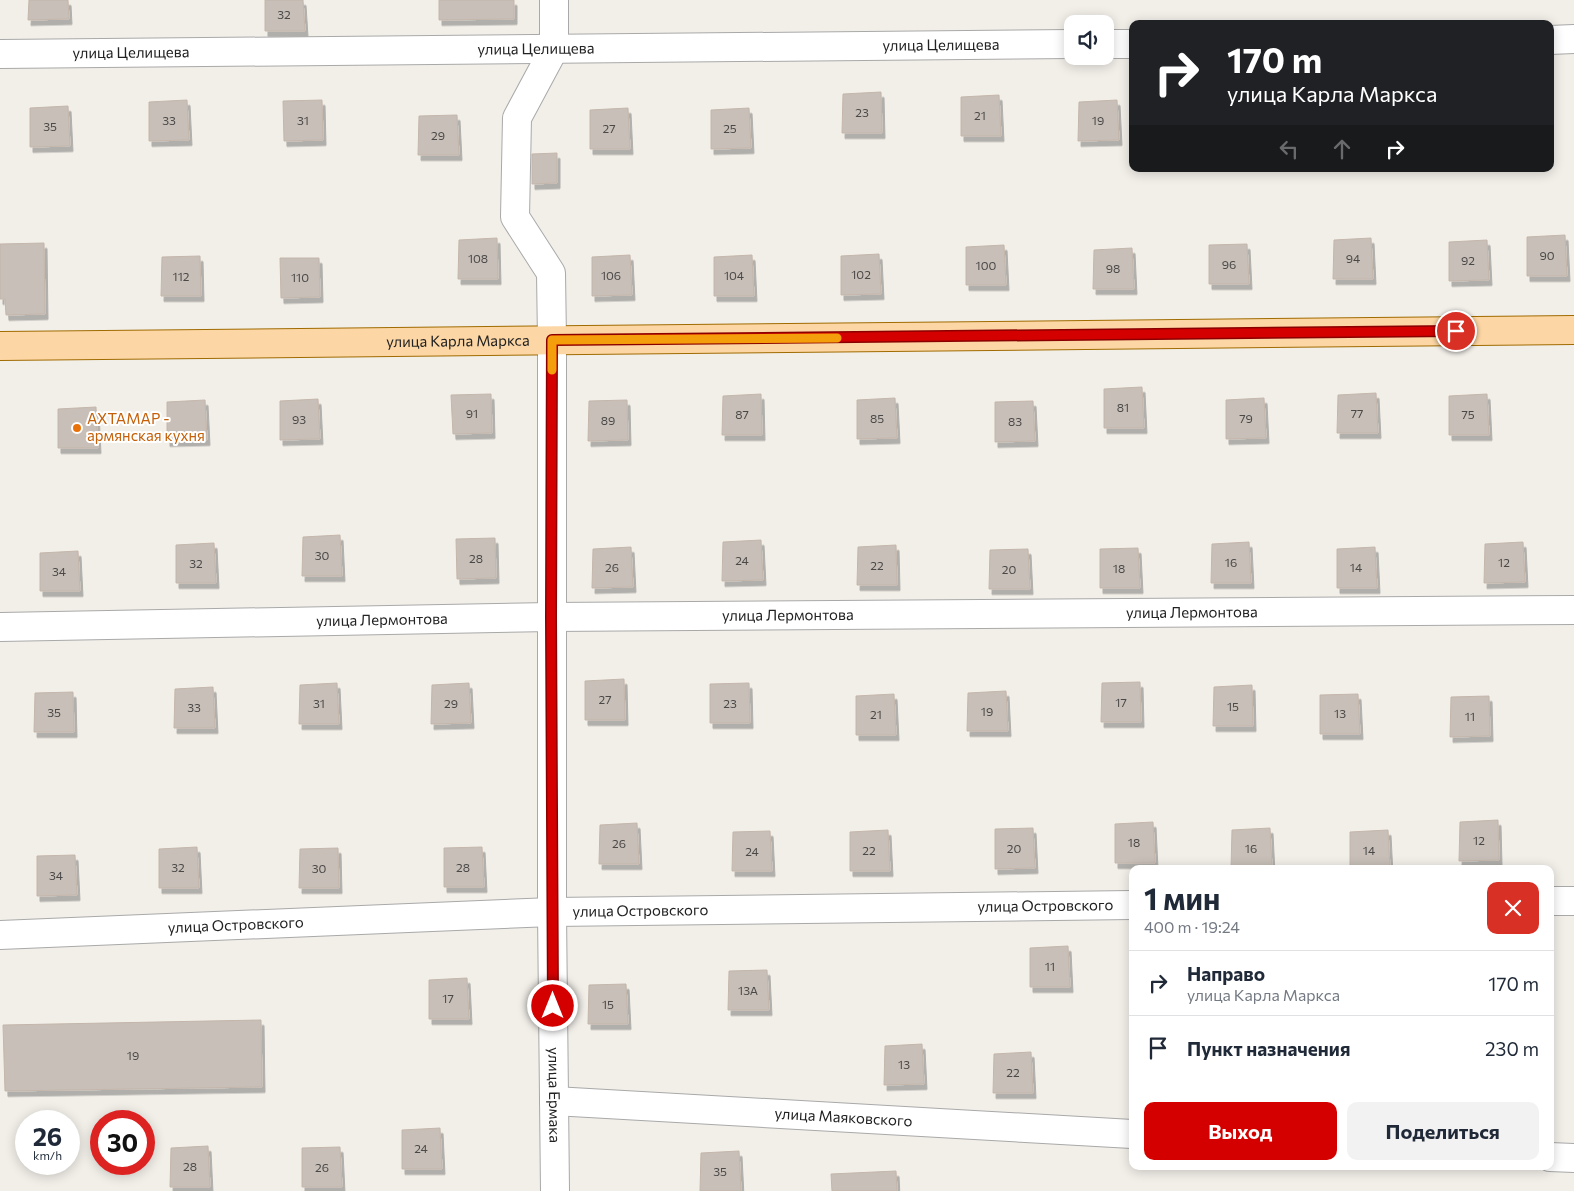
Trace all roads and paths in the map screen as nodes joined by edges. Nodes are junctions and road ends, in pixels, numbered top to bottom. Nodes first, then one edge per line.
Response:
1 (554, 0) edge
2 (1554, 40) edge
3 (1574, 40) edge
4 (1064, 44) edge
5 (1114, 44) edge
6 (1129, 44) edge
7 (554, 49) junction
8 (0, 54) edge
9 (1574, 330) edge
10 (552, 340) junction
11 (0, 346) edge
12 (1574, 610) edge
13 (551, 617) junction
14 (0, 627) edge
15 (1554, 901) edge
16 (1574, 901) edge
17 (1129, 905) edge
18 (552, 912) junction
19 (0, 935) edge
20 (554, 1101) junction
21 (1129, 1134) edge
22 (1554, 1157) edge
23 (1574, 1158) edge
24 (555, 1191) edge

1 - 7 street, улица Ермака
2 - 3 street
4 - 7 street, улица Целищева
5 - 6 street
7 - 8 street, улица Целищева
7 - 10 street, улица Ермака
9 - 10 main road, улица Карла Маркса
10 - 11 main road, улица Карла Маркса
10 - 13 street, улица Ермака
12 - 13 street, улица Лермонтова
13 - 14 street, улица Лермонтова
13 - 18 street, улица Ермака
15 - 16 street
17 - 18 street, улица Островского
18 - 19 street, улица Островского
18 - 20 street, улица Ермака
20 - 21 street, улица Маяковского
20 - 24 street, улица Ермака
22 - 23 street

